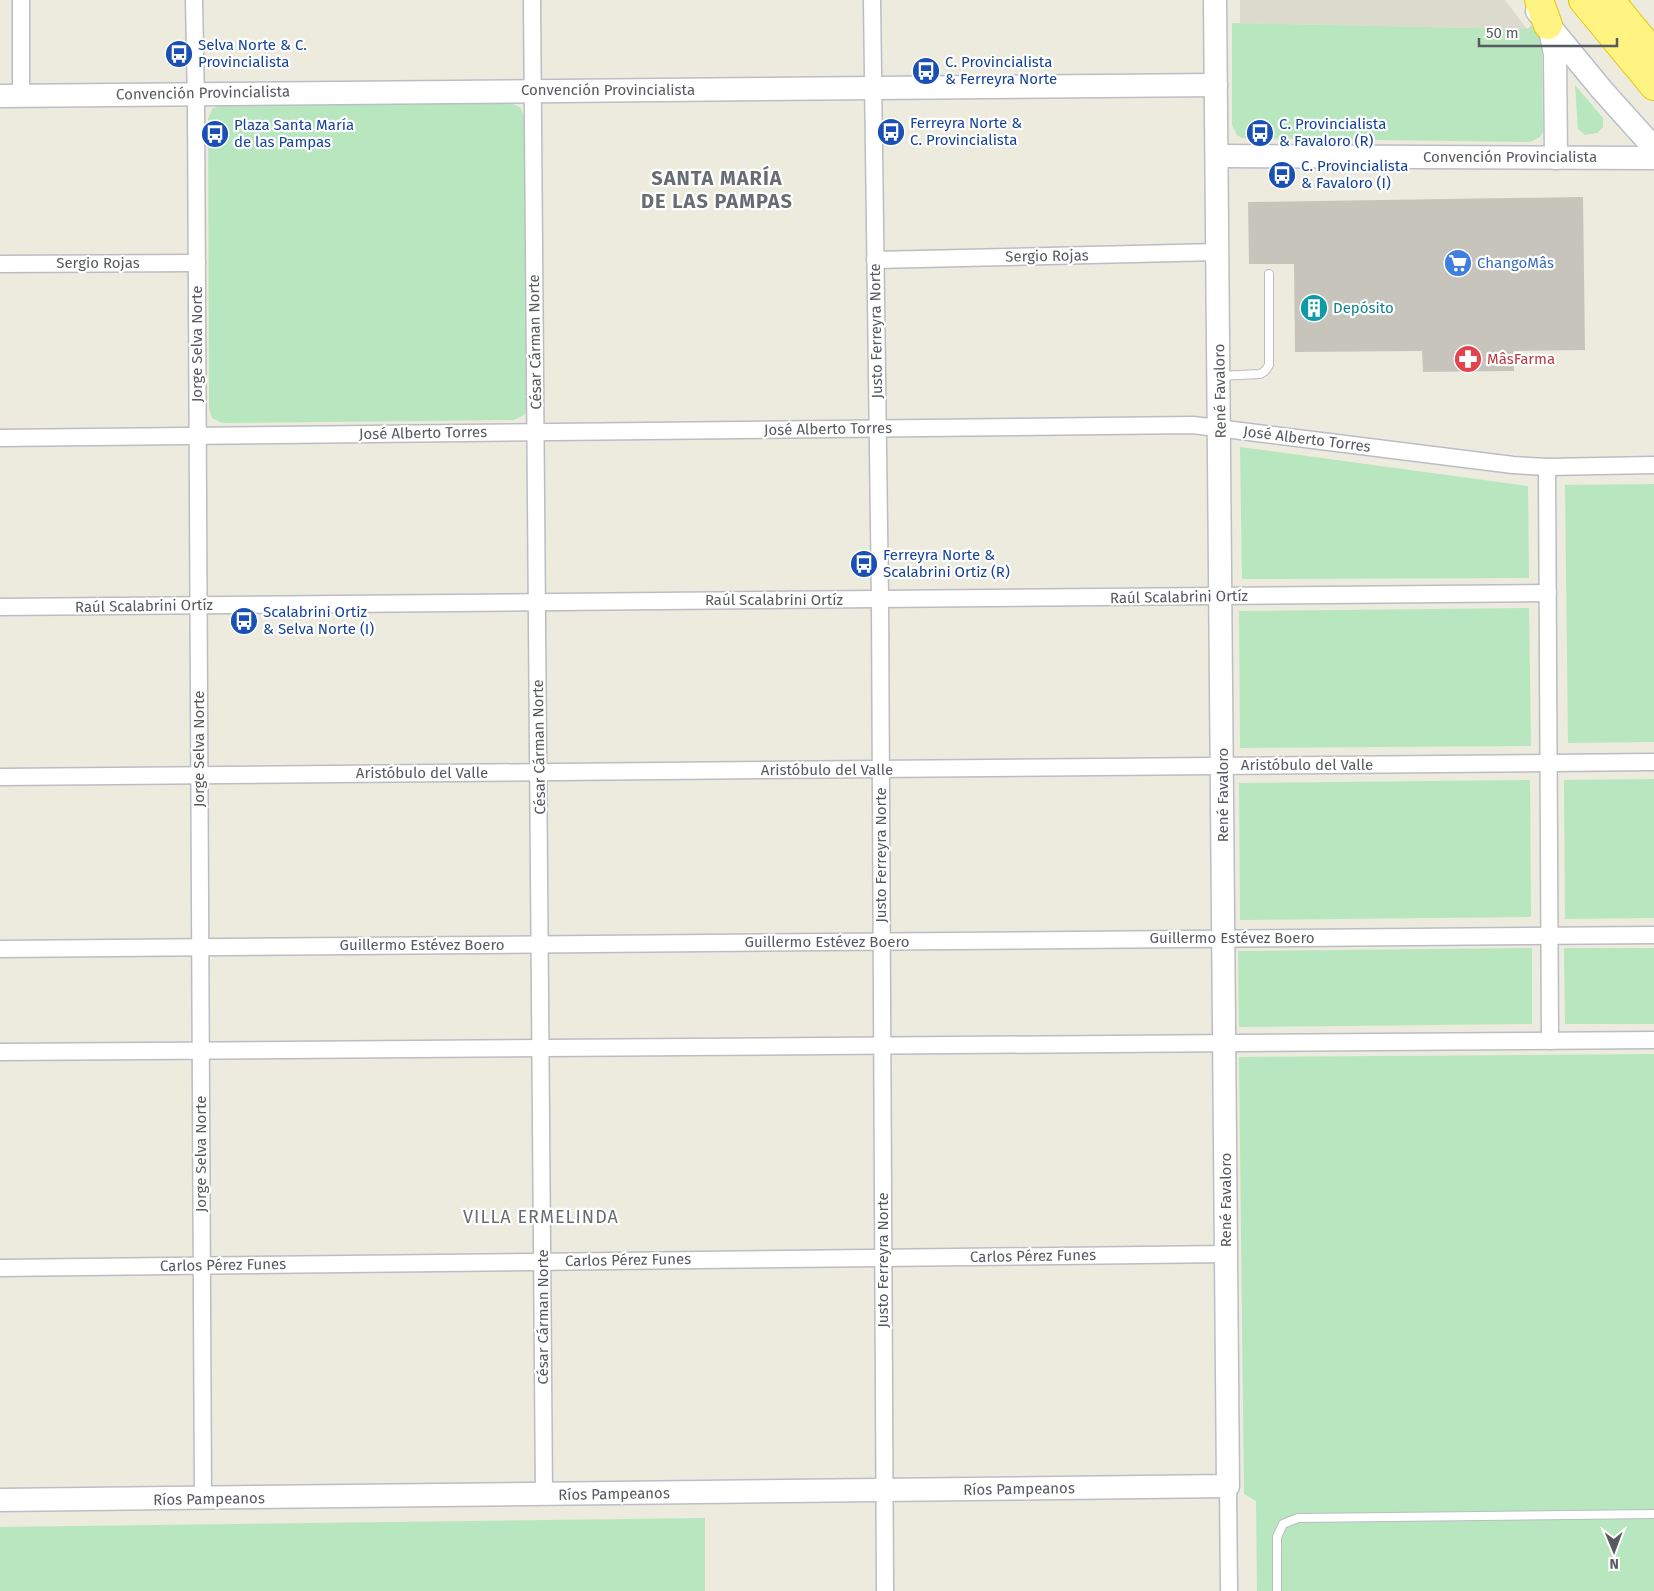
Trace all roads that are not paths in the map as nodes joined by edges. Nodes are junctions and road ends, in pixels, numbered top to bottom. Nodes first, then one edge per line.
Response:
1 (20, 0) edge
2 (194, 0) edge
3 (532, 0) edge
4 (872, 0) edge
5 (1215, 0) edge
6 (1529, 0) edge
7 (1583, 0) edge
8 (1610, 0) edge
9 (1631, 0) edge
10 (1543, 12) edge
11 (1654, 36) edge
12 (1654, 54) edge
13 (1216, 86) junction
14 (1654, 86) edge
15 (873, 88) junction
16 (533, 90) junction
17 (196, 94) junction
18 (11, 96) edge
19 (1654, 148) edge
20 (1217, 156) junction
21 (1556, 158) junction
22 (1654, 158) edge
23 (1218, 252) junction
24 (875, 260) junction
25 (197, 263) junction
26 (0, 264) edge
27 (1269, 274) dead end
28 (1219, 376) junction
29 (878, 428) junction
30 (1220, 428) junction
31 (536, 432) junction
32 (198, 436) junction
33 (0, 438) edge
34 (1654, 465) edge
35 (1547, 467) junction
36 (1548, 593) junction
37 (1221, 596) junction
38 (880, 600) junction
39 (538, 602) junction
40 (198, 606) junction
41 (0, 607) edge
42 (1654, 762) edge
43 (1549, 763) junction
44 (1222, 766) junction
45 (881, 769) junction
46 (539, 772) junction
47 (200, 775) junction
48 (0, 777) edge
49 (1654, 935) edge
50 (1549, 936) junction
51 (1224, 938) junction
52 (881, 941) junction
53 (540, 944) junction
54 (200, 947) junction
55 (0, 949) edge
56 (1654, 1040) edge
57 (1550, 1041) junction
58 (1225, 1044) junction
59 (882, 1046) junction
60 (541, 1048) junction
61 (201, 1051) junction
62 (0, 1052) edge
63 (1226, 1254) junction
64 (883, 1258) junction
65 (542, 1261) junction
66 (202, 1265) junction
67 (0, 1268) edge
68 (1228, 1486) junction
69 (884, 1491) junction
70 (544, 1495) junction
71 (203, 1499) junction
72 (0, 1500) edge
73 (1654, 1514) edge
74 (885, 1591) edge
75 (1229, 1591) edge
76 (1277, 1591) edge

1 - 18 street
2 - 17 street, Jorge Selva Norte
3 - 16 street, César Cárman Norte
4 - 15 street, Justo Ferreyra Norte
5 - 13 street, René Favaloro
6 - 10 street
7 - 14 highway
8 - 12 highway
9 - 11 highway
10 - 19 street
10 - 21 street
13 - 15 street, Convención Provincialista
13 - 20 street, René Favaloro
15 - 16 street, Convención Provincialista
15 - 24 street, Justo Ferreyra Norte
16 - 17 street, Convención Provincialista
16 - 31 street, César Cárman Norte
17 - 18 street, Convención Provincialista
17 - 25 street, Jorge Selva Norte
20 - 21 street, Convención Provincialista
20 - 23 street, René Favaloro
21 - 22 street, Convención Provincialista
23 - 24 street, Sergio Rojas
23 - 28 street, René Favaloro
24 - 29 street, Justo Ferreyra Norte
25 - 26 street, Sergio Rojas
25 - 32 street, Jorge Selva Norte
27 - 28 lane
28 - 30 street, René Favaloro
29 - 30 street, José Alberto Torres
29 - 31 street, José Alberto Torres
29 - 38 street, Justo Ferreyra Norte
30 - 35 street, José Alberto Torres
30 - 37 street, René Favaloro
31 - 32 street, José Alberto Torres
31 - 39 street, César Cárman Norte
32 - 33 street, José Alberto Torres
32 - 40 street, Jorge Selva Norte
34 - 35 street, José Alberto Torres
35 - 36 street
36 - 37 street, Raúl Scalabrini Ortíz
36 - 43 street
37 - 38 street, Raúl Scalabrini Ortíz
37 - 44 street, René Favaloro
38 - 39 street, Raúl Scalabrini Ortíz
38 - 45 street, Justo Ferreyra Norte
39 - 40 street, Raúl Scalabrini Ortíz
39 - 46 street, César Cárman Norte
40 - 41 street, Raúl Scalabrini Ortíz
40 - 47 street, Jorge Selva Norte
42 - 43 street, Aristóbulo del Valle
43 - 44 street, Aristóbulo del Valle
43 - 50 street
44 - 45 street, Aristóbulo del Valle
44 - 51 street, René Favaloro
45 - 46 street, Aristóbulo del Valle
45 - 52 street, Justo Ferreyra Norte
46 - 47 street, Aristóbulo del Valle
46 - 53 street, César Cárman Norte
47 - 48 street, Aristóbulo del Valle
47 - 54 street, Jorge Selva Norte
49 - 50 street, Guillermo Estévez Boero
50 - 51 street, Guillermo Estévez Boero
50 - 57 street
51 - 52 street, Guillermo Estévez Boero
51 - 58 street, René Favaloro
52 - 53 street, Guillermo Estévez Boero
52 - 59 street, Justo Ferreyra Norte
53 - 54 street, Guillermo Estévez Boero
53 - 60 street, César Cárman Norte
54 - 55 street, Guillermo Estévez Boero
54 - 61 street, Jorge Selva Norte
56 - 57 street
57 - 58 street
58 - 59 street
58 - 63 street, René Favaloro
59 - 60 street
59 - 64 street, Justo Ferreyra Norte
60 - 61 street
60 - 65 street, César Cárman Norte
61 - 62 street
61 - 66 street, Jorge Selva Norte
63 - 64 street, Carlos Pérez Funes
63 - 68 street, René Favaloro
64 - 65 street, Carlos Pérez Funes
64 - 69 street, Justo Ferreyra Norte
65 - 66 street, Carlos Pérez Funes
65 - 70 street, César Cárman Norte
66 - 67 street, Carlos Pérez Funes
66 - 71 street, Jorge Selva Norte
68 - 69 street, Ríos Pampeanos
68 - 75 street, René Favaloro
69 - 70 street, Ríos Pampeanos
69 - 74 street, Justo Ferreyra Norte
70 - 71 street, Ríos Pampeanos
71 - 72 street, Ríos Pampeanos
73 - 76 lane

